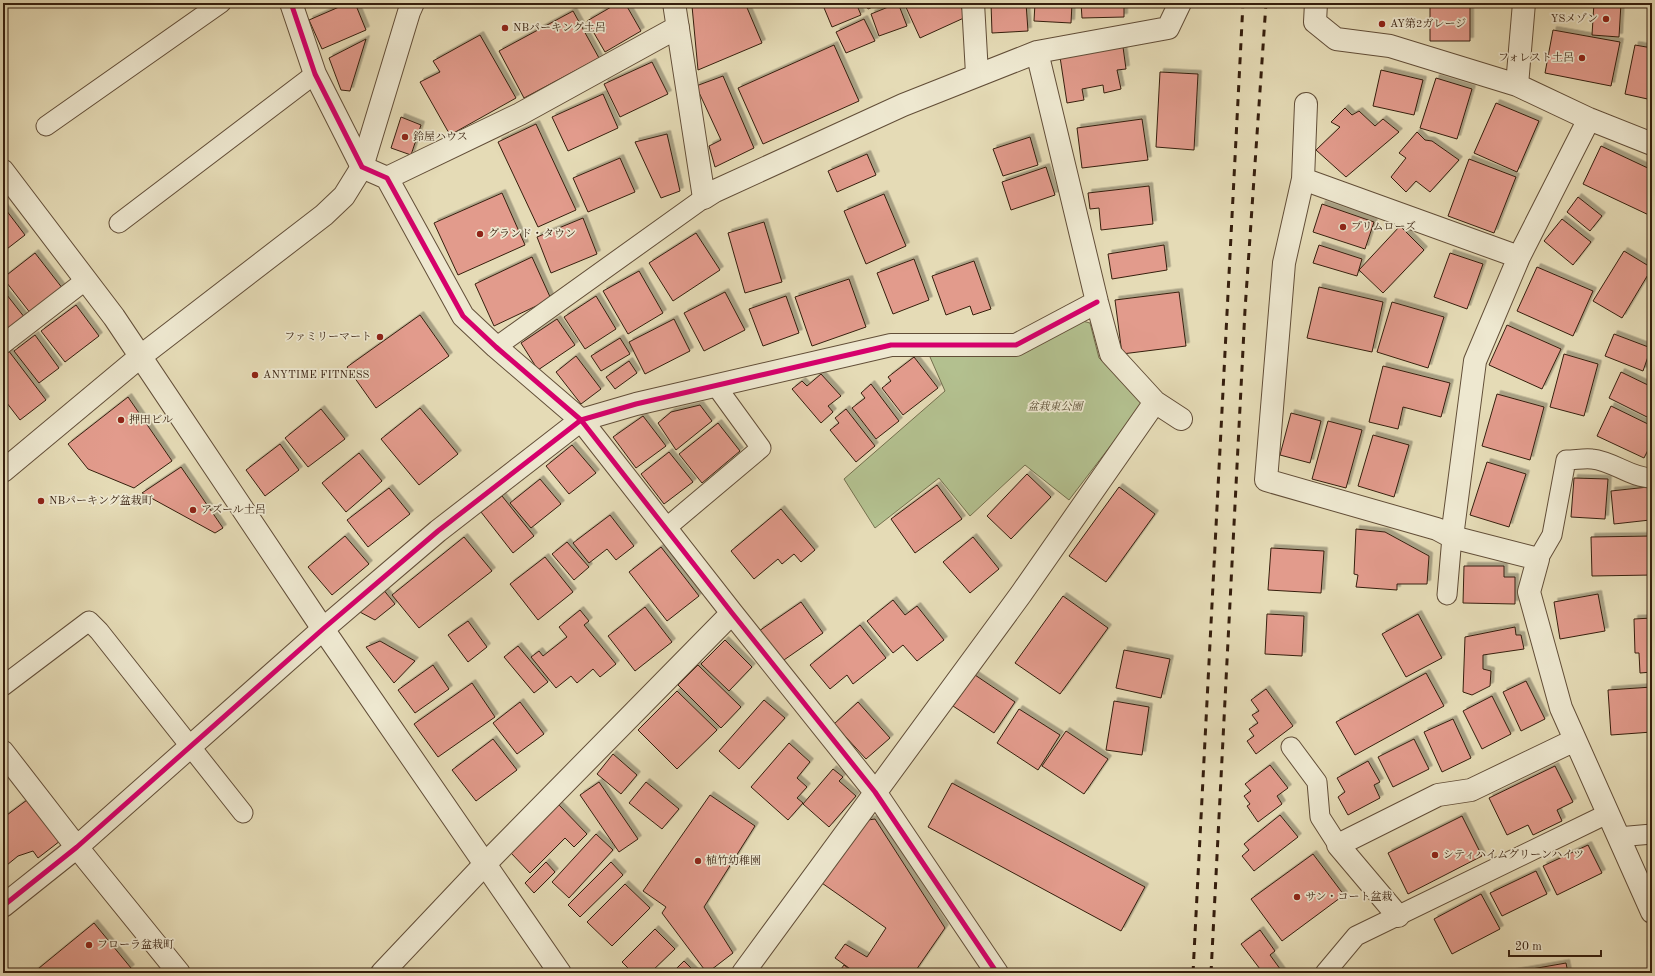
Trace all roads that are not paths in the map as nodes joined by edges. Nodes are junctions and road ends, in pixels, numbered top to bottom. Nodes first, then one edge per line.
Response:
1 (221, 3) edge
2 (290, 3) edge
3 (413, 3) edge
4 (674, 3) edge
5 (973, 3) edge
6 (1180, 3) edge
7 (1316, 3) edge
8 (1524, 3) edge
9 (678, 27) junction
10 (1037, 52) junction
11 (315, 74) junction
12 (977, 74) junction
13 (1517, 85) junction
14 (1306, 104) dead end
15 (1589, 118) junction
16 (46, 126) dead end
17 (1652, 144) edge
18 (362, 167) junction
19 (3, 171) edge
20 (387, 178) junction
21 (1303, 179) junction
22 (704, 198) junction
23 (120, 223) dead end
24 (1519, 257) junction
25 (86, 280) junction
26 (1097, 302) junction
27 (3, 344) edge
28 (496, 347) junction
29 (141, 356) junction
30 (716, 386) junction
31 (1155, 402) junction
32 (1181, 419) dead end
33 (581, 420) junction
34 (5, 465) edge
35 (1652, 478) edge
36 (666, 528) junction
37 (1452, 537) junction
38 (1538, 559) junction
39 (1447, 595) dead end
40 (732, 613) junction
41 (323, 629) junction
42 (3, 686) edge
43 (1575, 740) junction
44 (190, 747) junction
45 (1291, 747) dead end
46 (3, 752) edge
47 (875, 792) junction
48 (243, 813) dead end
49 (1607, 814) junction
50 (1652, 834) edge
51 (1618, 838) junction
52 (1338, 845) junction
53 (77, 847) junction
54 (485, 864) junction
55 (3, 906) edge
56 (1652, 912) edge
57 (1398, 916) junction
58 (179, 973) edge
59 (382, 973) edge
60 (560, 973) edge
61 (742, 973) edge
62 (997, 973) edge
63 (1325, 973) edge

1 - 16 lane
2 - 11 street
3 - 18 street
4 - 9 street
5 - 12 street
6 - 10 street
7 - 13 street
8 - 13 street
9 - 20 street
9 - 22 street
10 - 12 street
10 - 26 street
11 - 18 street
11 - 23 lane
12 - 22 street
13 - 15 street
14 - 21 street
15 - 17 street
15 - 24 street
18 - 20 street
18 - 29 street
19 - 25 street
20 - 28 street
21 - 24 street
21 - 37 street
22 - 28 lane
24 - 37 street
25 - 27 lane
25 - 29 street
26 - 30 street
26 - 31 street
28 - 33 street
29 - 34 street
29 - 41 street
30 - 33 street
30 - 36 lane
31 - 32 street
31 - 47 street
33 - 36 street
33 - 41 street
35 - 38 lane
36 - 40 street
37 - 38 street
37 - 39 lane
38 - 43 street
40 - 47 street
40 - 54 street
41 - 44 street
41 - 54 street
42 - 44 lane
43 - 49 street
43 - 52 street
44 - 48 lane
44 - 53 street
45 - 52 lane
46 - 53 street
47 - 61 street
47 - 62 street
49 - 51 street
49 - 57 lane
50 - 51 lane
51 - 56 street
52 - 57 street
53 - 55 street
53 - 58 street
54 - 59 street
54 - 60 street
57 - 63 lane

